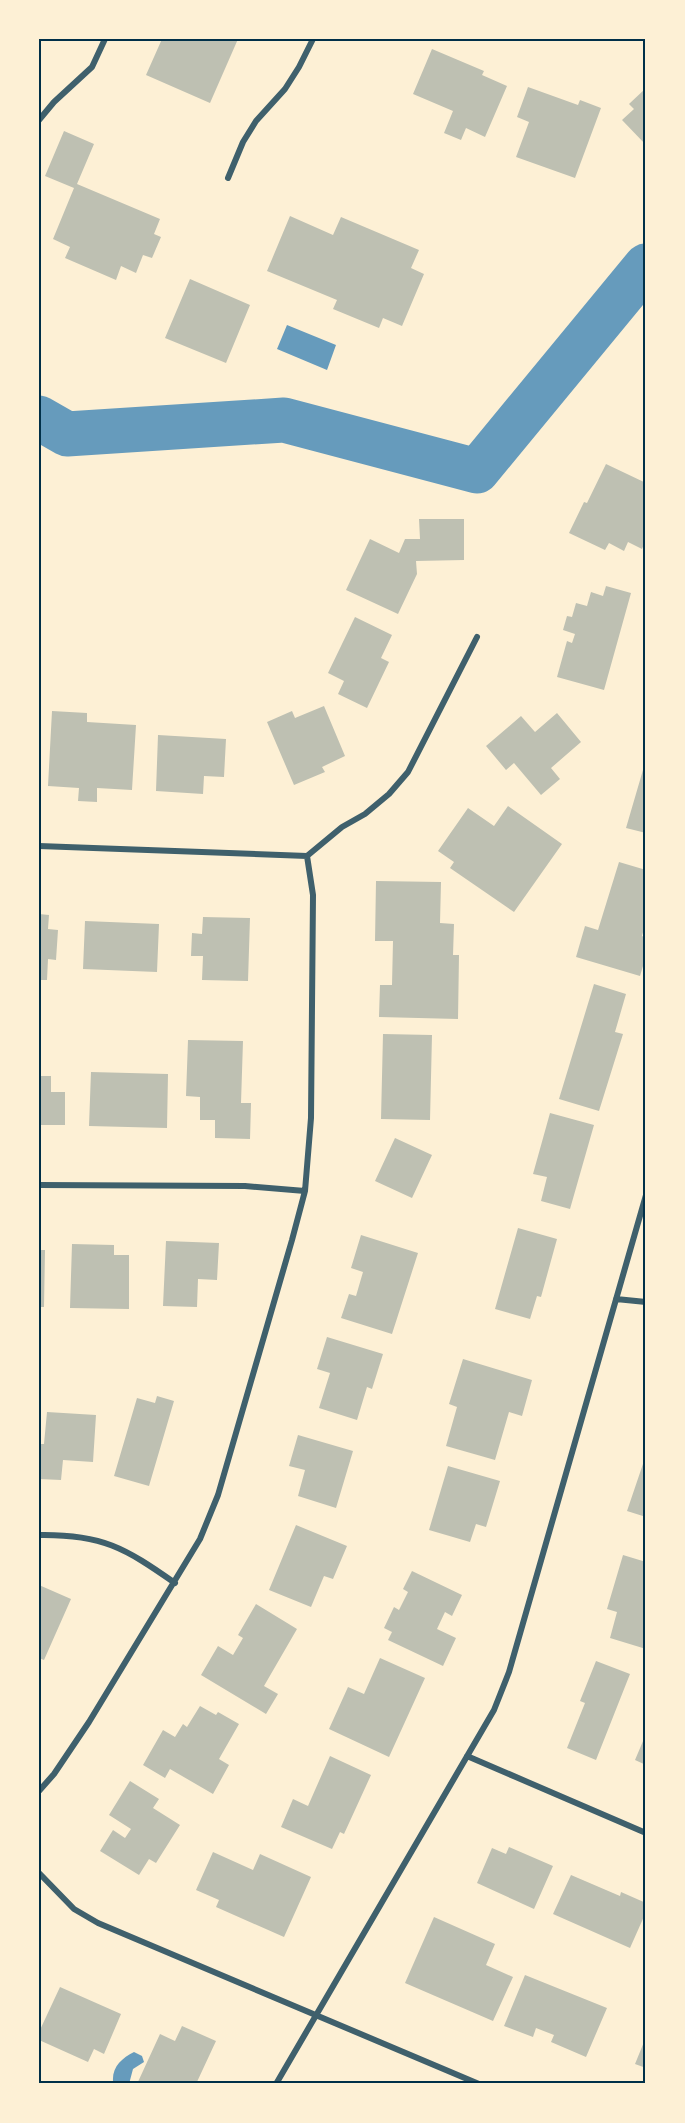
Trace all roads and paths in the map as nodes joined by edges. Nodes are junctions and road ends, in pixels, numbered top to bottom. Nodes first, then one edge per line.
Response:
1 (105, 39) edge
2 (313, 39) edge
3 (39, 120) edge
4 (228, 178) dead end
5 (477, 637) dead end
6 (39, 846) edge
7 (307, 856) junction
8 (39, 1185) edge
9 (305, 1191) junction
10 (646, 1195) edge
11 (616, 1299) junction
12 (646, 1302) edge
13 (39, 1535) edge
14 (175, 1583) junction
15 (467, 1756) junction
16 (39, 1791) edge
17 (646, 1833) edge
18 (39, 1873) edge
19 (316, 2014) junction
20 (276, 2084) edge
21 (479, 2084) edge

1 - 3 street
2 - 4 street
5 - 7 street
6 - 7 street
7 - 9 street
8 - 9 street
9 - 14 street
10 - 11 street
11 - 12 street
11 - 15 street
13 - 14 street
14 - 16 street
15 - 17 street
15 - 19 street
18 - 19 street
19 - 20 street
19 - 21 street

